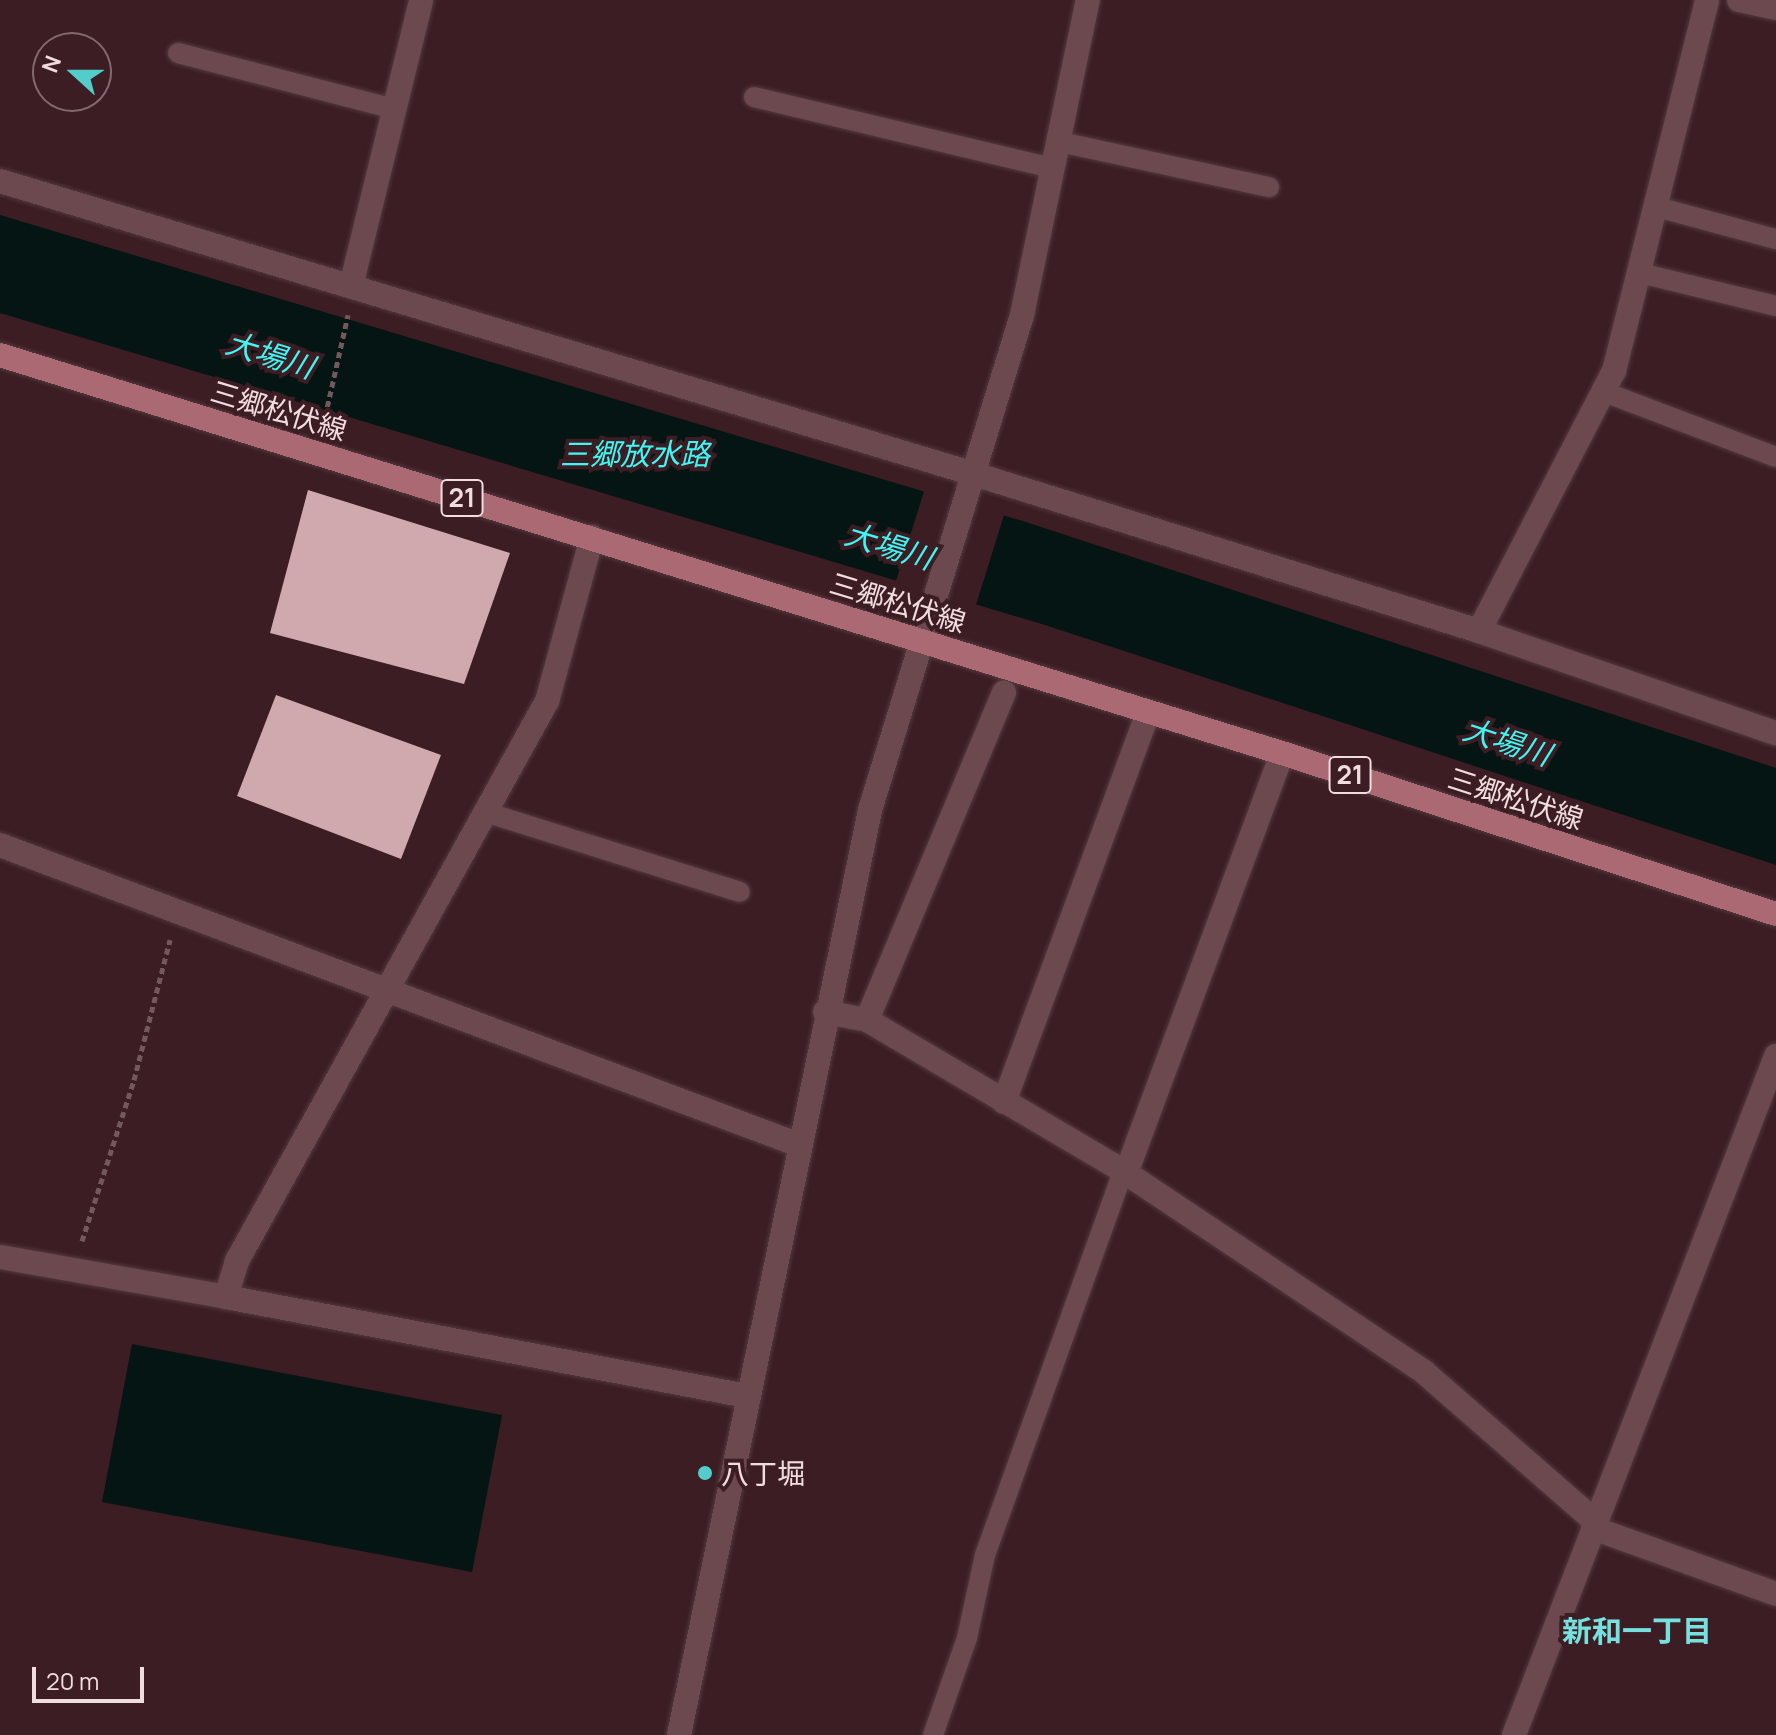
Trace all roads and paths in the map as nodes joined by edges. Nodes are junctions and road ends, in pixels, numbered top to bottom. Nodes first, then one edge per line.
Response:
1 (421, 0) edge
2 (1088, 0) edge
3 (1707, 0) edge
4 (1739, 0) edge
5 (1776, 8) edge
6 (178, 53) dead end
7 (754, 97) dead end
8 (395, 109) junction
9 (1060, 142) junction
10 (1053, 168) junction
11 (0, 181) edge
12 (1269, 187) dead end
13 (1657, 207) junction
14 (1776, 239) edge
15 (1640, 273) junction
16 (353, 286) junction
17 (1776, 306) edge
18 (1, 358) edge
19 (1604, 392) junction
20 (322, 432) dead end
21 (1776, 457) edge
22 (971, 483) junction
23 (592, 537) junction
24 (1479, 631) junction
25 (923, 640) junction
26 (1004, 693) dead end
27 (1148, 713) junction
28 (1776, 733) edge
29 (1282, 753) junction
30 (485, 812) junction
31 (0, 845) edge
32 (740, 892) dead end
33 (1776, 914) edge
34 (172, 931) dead end
35 (387, 989) junction
36 (825, 1012) junction
37 (867, 1020) junction
38 (1776, 1056) edge
39 (1004, 1102) junction
40 (799, 1145) junction
41 (1124, 1173) junction
42 (0, 1257) edge
43 (72, 1270) junction
44 (226, 1297) junction
45 (747, 1396) junction
46 (1594, 1525) junction
47 (1776, 1594) edge
48 (679, 1735) edge
49 (933, 1735) edge
50 (1514, 1735) edge

1 - 8 street
2 - 9 street
3 - 13 street
4 - 5 street
6 - 8 lane
7 - 10 lane
8 - 16 street
9 - 10 street
9 - 12 lane
10 - 22 street
11 - 16 street
13 - 14 lane
13 - 15 street
15 - 17 lane
15 - 19 street
16 - 20 path
16 - 22 street
18 - 23 main road, 三郷松伏線 / 21
19 - 21 lane
19 - 24 street
22 - 24 street
22 - 25 street
23 - 25 main road, 三郷松伏線 / 21
23 - 30 street
24 - 28 street
25 - 27 main road, 三郷松伏線 / 21
25 - 36 street
26 - 37 street
27 - 29 main road, 三郷松伏線 / 21
27 - 39 street
29 - 33 main road, 三郷松伏線 / 21
29 - 41 street
30 - 32 lane
30 - 35 street
31 - 35 street
34 - 43 path
35 - 40 street
35 - 44 street
36 - 37 street
36 - 40 street
37 - 39 street
38 - 46 street
39 - 41 street
40 - 45 street
41 - 46 street
41 - 49 lane
42 - 43 street
43 - 44 street
44 - 45 street
45 - 48 street
46 - 47 street
46 - 50 street

